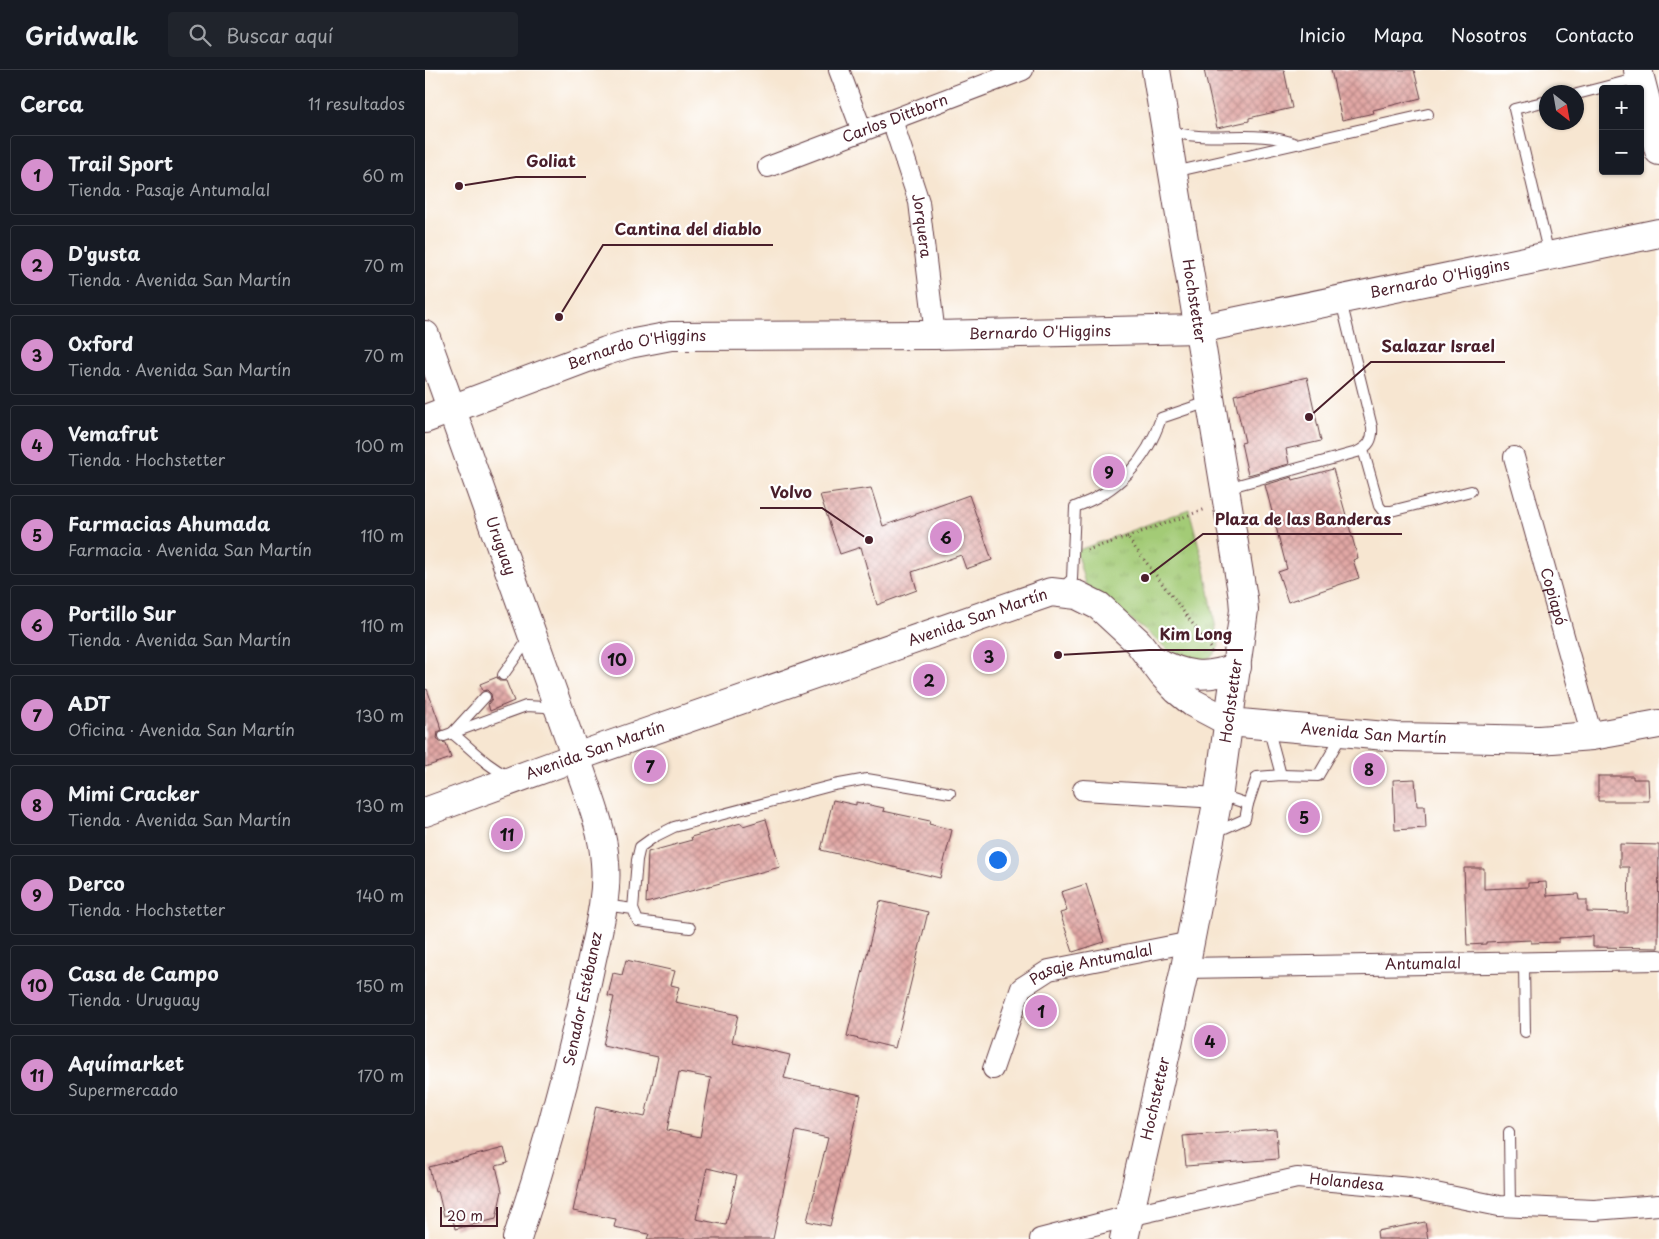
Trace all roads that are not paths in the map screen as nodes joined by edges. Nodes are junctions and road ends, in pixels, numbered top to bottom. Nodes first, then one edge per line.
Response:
1 (839, 70) edge
2 (1156, 70) edge
3 (1016, 71) edge
4 (1639, 74) edge
5 (1584, 92) edge
6 (1539, 103) edge
7 (1428, 114) dead end
8 (892, 120) junction
9 (1166, 130) junction
10 (861, 132) junction
11 (1297, 144) junction
12 (1659, 151) edge
13 (768, 167) dead end
14 (1173, 172) junction
15 (1659, 233) edge
16 (1549, 256) junction
17 (1341, 300) junction
18 (1199, 329) junction
19 (425, 335) edge
20 (935, 335) junction
21 (1211, 401) junction
22 (452, 408) junction
23 (425, 419) edge
24 (1363, 449) junction
25 (1514, 457) dead end
26 (1225, 489) junction
27 (1471, 491) dead end
28 (1059, 592) junction
29 (532, 633) junction
30 (1151, 658) junction
31 (1228, 671) junction
32 (503, 675) dead end
33 (485, 697) dead end
34 (562, 718) junction
35 (1229, 722) junction
36 (1659, 724) edge
37 (1267, 726) junction
38 (1344, 732) junction
39 (448, 735) junction
40 (1592, 736) junction
41 (576, 757) junction
42 (1281, 775) junction
43 (515, 779) junction
44 (1083, 790) dead end
45 (949, 793) dead end
46 (1219, 795) junction
47 (1248, 804) junction
48 (425, 812) edge
49 (1211, 834) junction
50 (603, 905) junction
51 (633, 909) junction
52 (690, 928) dead end
53 (1188, 955) junction
54 (1659, 960) edge
55 (1524, 963) junction
56 (1525, 1032) dead end
57 (993, 1069) dead end
58 (1509, 1132) dead end
59 (1659, 1205) edge
60 (1510, 1206) junction
61 (1126, 1227) edge
62 (517, 1239) edge
63 (1040, 1239) edge

1 - 10 street
2 - 9 main road, Hochstetter
3 - 8 street, Carlos Dittborn
4 - 5 lane
4 - 12 main road
6 - 16 lane
7 - 11 lane
8 - 10 street, Carlos Dittborn
8 - 20 street, Jorquera
9 - 11 lane
9 - 14 main road, Hochstetter
10 - 13 street, Carlos Dittborn
11 - 14 lane
14 - 18 main road, Hochstetter
15 - 16 main road, Bernardo O'Higgins
16 - 17 main road, Bernardo O'Higgins
17 - 18 main road, Bernardo O'Higgins
17 - 24 lane
18 - 20 main road, Bernardo O'Higgins
18 - 21 main road, Hochstetter
19 - 22 main road, Uruguay
20 - 22 main road, Bernardo O'Higgins
21 - 26 main road, Hochstetter
21 - 28 lane
22 - 23 main road, Bernardo O'Higgins
22 - 29 main road, Uruguay
24 - 26 lane
24 - 27 lane
25 - 40 street, Copiapó
26 - 31 main road, Hochstetter
28 - 30 main road, Avenida San Martín
28 - 41 main road, Avenida San Martín
29 - 32 lane
29 - 34 main road, Uruguay
30 - 31 main road
30 - 35 main road, Avenida San Martín
31 - 35 main road, Hochstetter
33 - 39 lane
34 - 39 lane
34 - 41 main road, Uruguay
35 - 37 main road, Avenida San Martín
35 - 46 main road, Hochstetter
36 - 40 main road, Avenida San Martín
37 - 38 main road, Avenida San Martín
37 - 42 lane
38 - 40 main road, Avenida San Martín
38 - 42 lane
39 - 43 lane
41 - 43 main road, Avenida San Martín
41 - 50 main road, Senador Estébanez
42 - 47 lane
43 - 48 main road, Avenida San Martín
44 - 46 street
45 - 51 lane
46 - 47 lane
46 - 49 main road, Hochstetter
47 - 49 lane
49 - 53 main road, Hochstetter
50 - 51 lane
50 - 62 main road, Senador Estébanez
51 - 52 lane
53 - 55 street, Antumalal
53 - 57 street, Pasaje Antumalal
53 - 61 main road, Hochstetter
54 - 55 street, Antumalal
55 - 56 lane
58 - 60 lane
59 - 60 street, Holandesa
60 - 61 street, Holandesa
61 - 63 street, Holandesa

